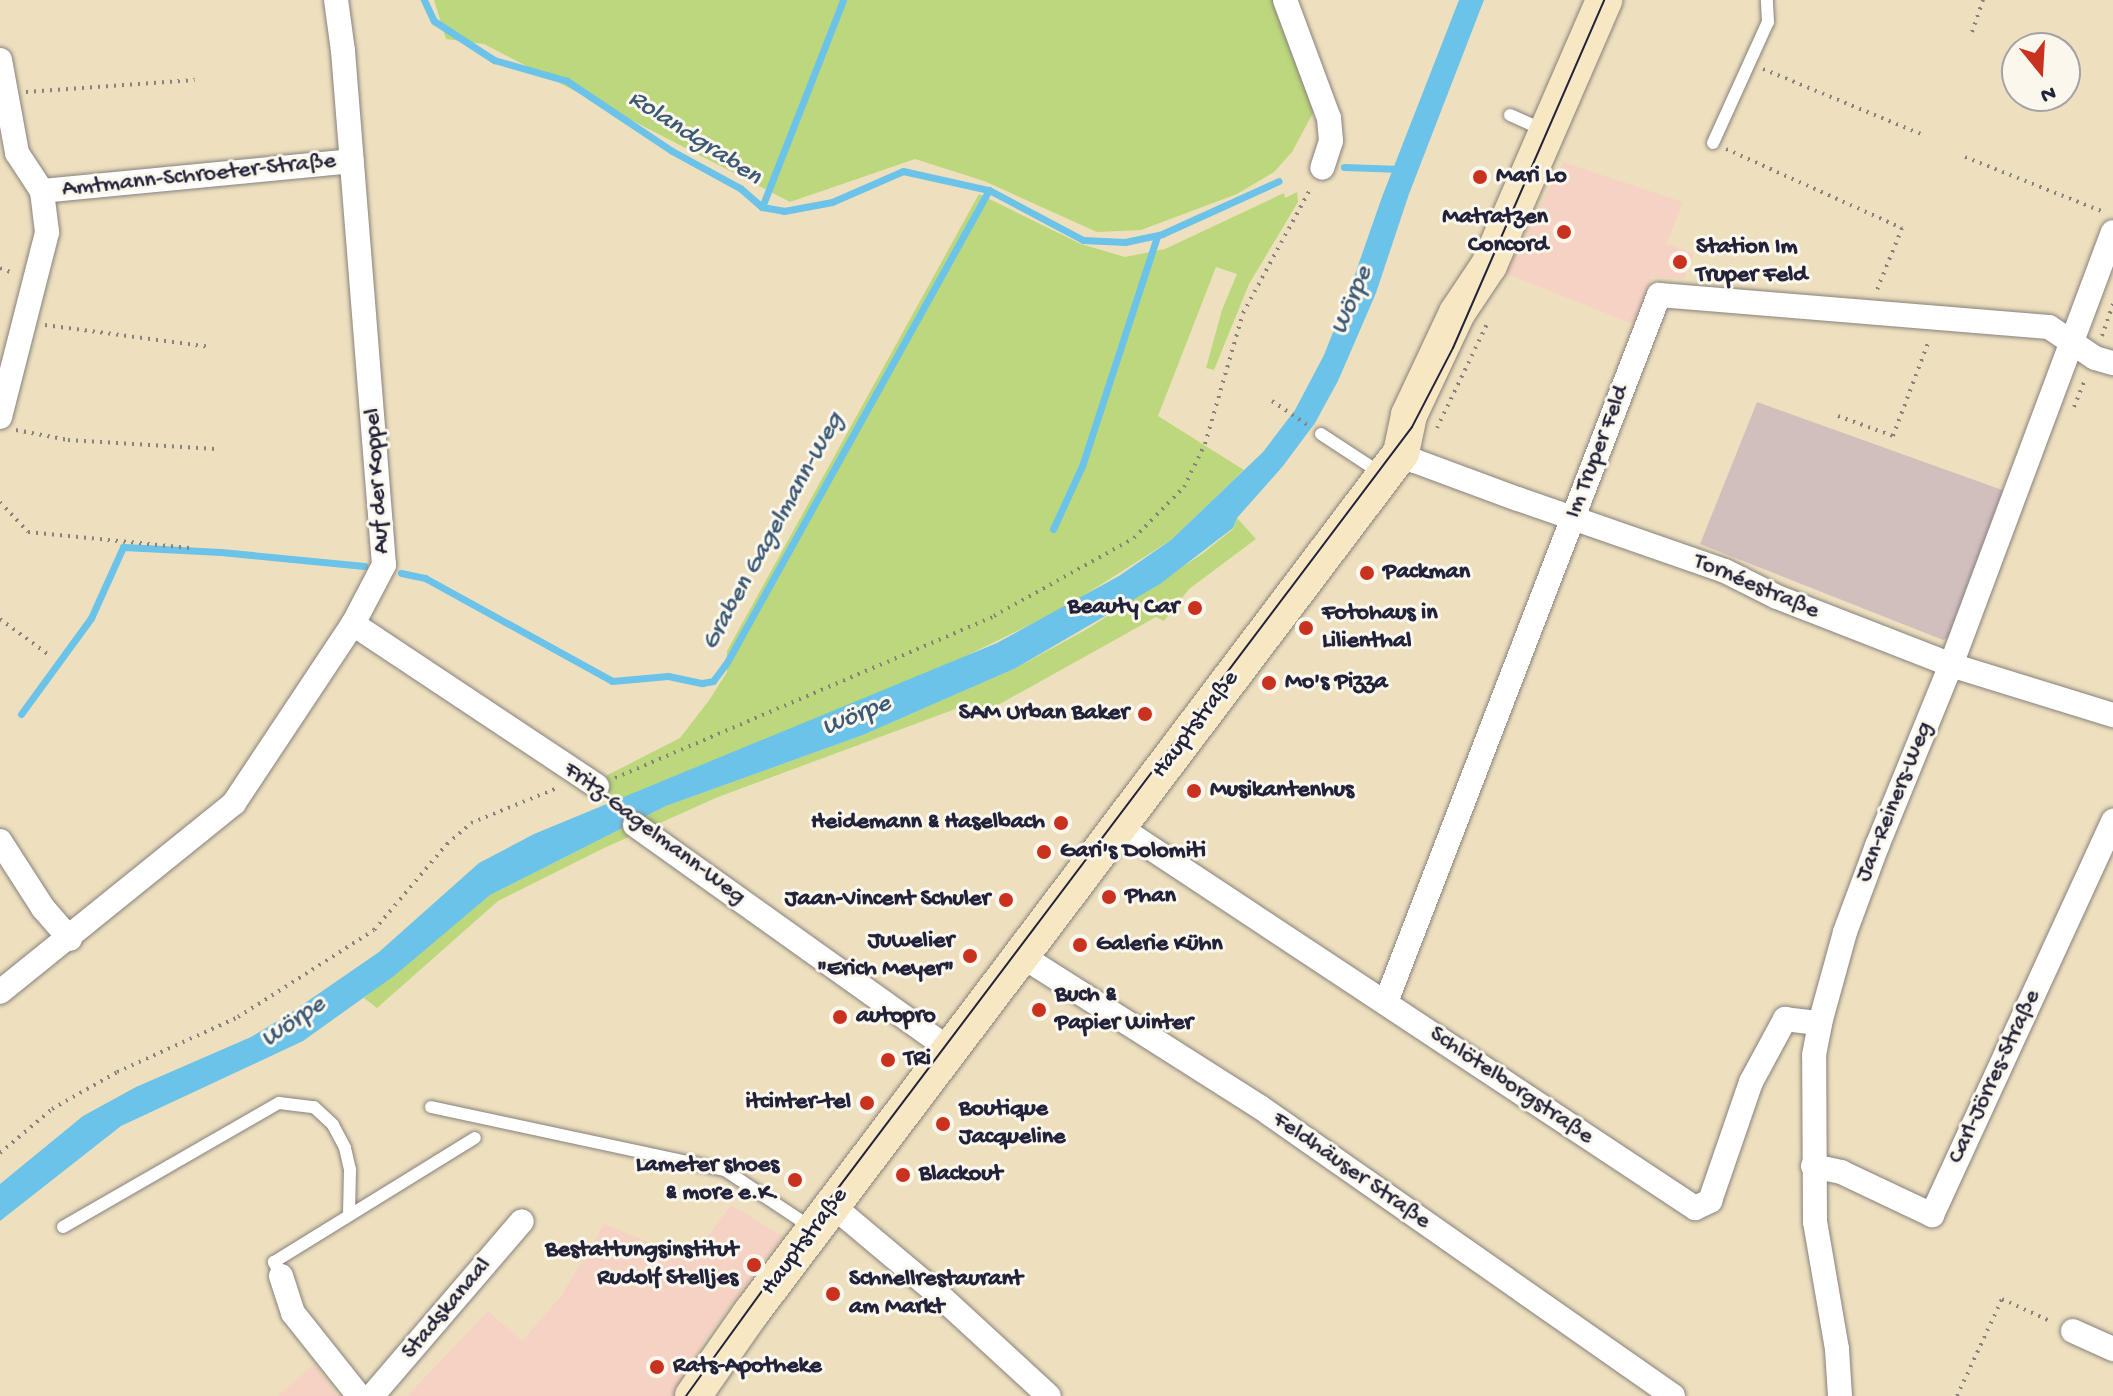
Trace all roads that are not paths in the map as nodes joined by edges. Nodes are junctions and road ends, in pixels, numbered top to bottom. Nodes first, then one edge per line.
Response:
1 (336, 0) edge
2 (1285, 0) edge
3 (1604, 0) edge
4 (1769, 1) edge
5 (0, 60) edge
6 (1510, 115) dead end
7 (1547, 131) junction
8 (1713, 143) road end
9 (352, 161) junction
10 (1322, 168) road end
11 (42, 191) junction
12 (2113, 232) edge
13 (2074, 343) junction
14 (2104, 360) edge
15 (7, 424) edge
16 (1321, 434) road end
17 (1393, 464) junction
18 (1572, 518) junction
19 (353, 624) junction
20 (1951, 665) junction
21 (2113, 715) edge
22 (597, 786) road end
23 (2113, 821) edge
24 (635, 825) dead end
25 (1119, 827) junction
26 (0, 841) edge
27 (70, 939) junction
28 (1022, 956) junction
29 (0, 992) edge
30 (1386, 1002) junction
31 (1820, 1023) junction
32 (951, 1050) junction
33 (431, 1107) dead end
34 (475, 1138) dead end
35 (1813, 1166) junction
36 (349, 1215) junction
37 (824, 1218) junction
38 (522, 1221) dead end
39 (63, 1227) dead end
40 (281, 1276) joint
41 (2073, 1331) road end
42 (2113, 1349) edge
43 (359, 1396) edge
44 (372, 1396) edge
45 (693, 1396) edge
46 (1049, 1396) edge
47 (1673, 1396) edge
48 (1840, 1396) edge

1 - 9 street, Auf der Koppel
2 - 10 street
3 - 7 street, Hauptstraße
4 - 8 lane
5 - 11 street, Amtmann-Schroeter-Straße
6 - 7 lane
7 - 17 street, Hauptstraße
9 - 11 street, Amtmann-Schroeter-Straße
9 - 19 street, Auf der Koppel
11 - 15 street
12 - 13 street, Jan-Reiners-Weg
13 - 14 street
13 - 18 street, Im Truper Feld
13 - 20 street, Jan-Reiners-Weg
16 - 17 lane
17 - 18 street, Tornéestraße
17 - 25 street, Hauptstraße
18 - 20 street, Tornéestraße
18 - 30 street, Im Truper Feld
19 - 22 street, Fritz-Gagelmann-Weg
19 - 27 street, Auf der Koppel
20 - 21 street, Tornéestraße
20 - 31 street, Jan-Reiners-Weg
23 - 35 street, Carl-Jörres-Straße
24 - 32 street, Fritz-Gagelmann-Weg
25 - 28 street, Hauptstraße
25 - 30 street, Schlötelborgstraße
26 - 27 street
27 - 29 street, Auf der Koppel
28 - 32 street, Hauptstraße
28 - 47 street, Feldhäuser Straße
30 - 31 street, Schlötelborgstraße
31 - 35 street, Jan-Reiners-Weg
32 - 37 street, Hauptstraße
33 - 37 lane
34 - 36 lane
35 - 48 street, Jan-Reiners-Weg
36 - 39 lane
36 - 40 lane
37 - 45 street, Hauptstraße
37 - 46 street
38 - 44 street, Stadskanaal
40 - 43 street
41 - 42 street

